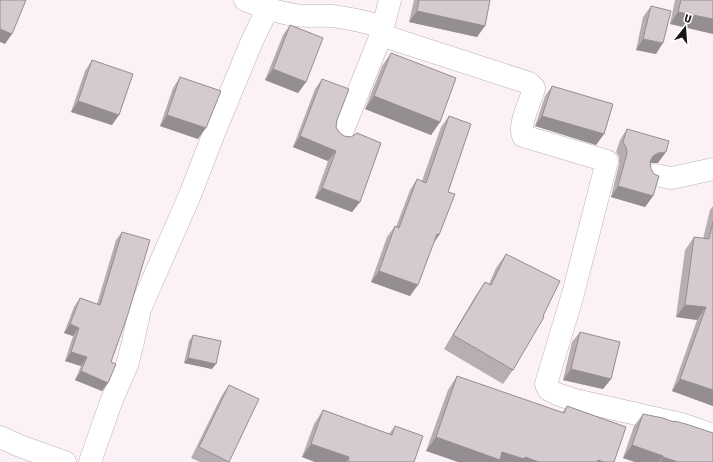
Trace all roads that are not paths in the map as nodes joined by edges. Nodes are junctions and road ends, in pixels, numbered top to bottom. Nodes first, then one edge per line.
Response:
1 (244, 0) edge
2 (390, 0) edge
3 (268, 8) junction
4 (382, 31) junction
5 (341, 135) edge
6 (713, 169) edge
7 (655, 175) edge
8 (713, 435) edge
9 (0, 437) edge
10 (65, 462) edge
11 (90, 462) edge

1 - 3 street
2 - 4 street
3 - 4 street
3 - 11 street
4 - 5 street
4 - 8 street
6 - 7 street
9 - 10 street

